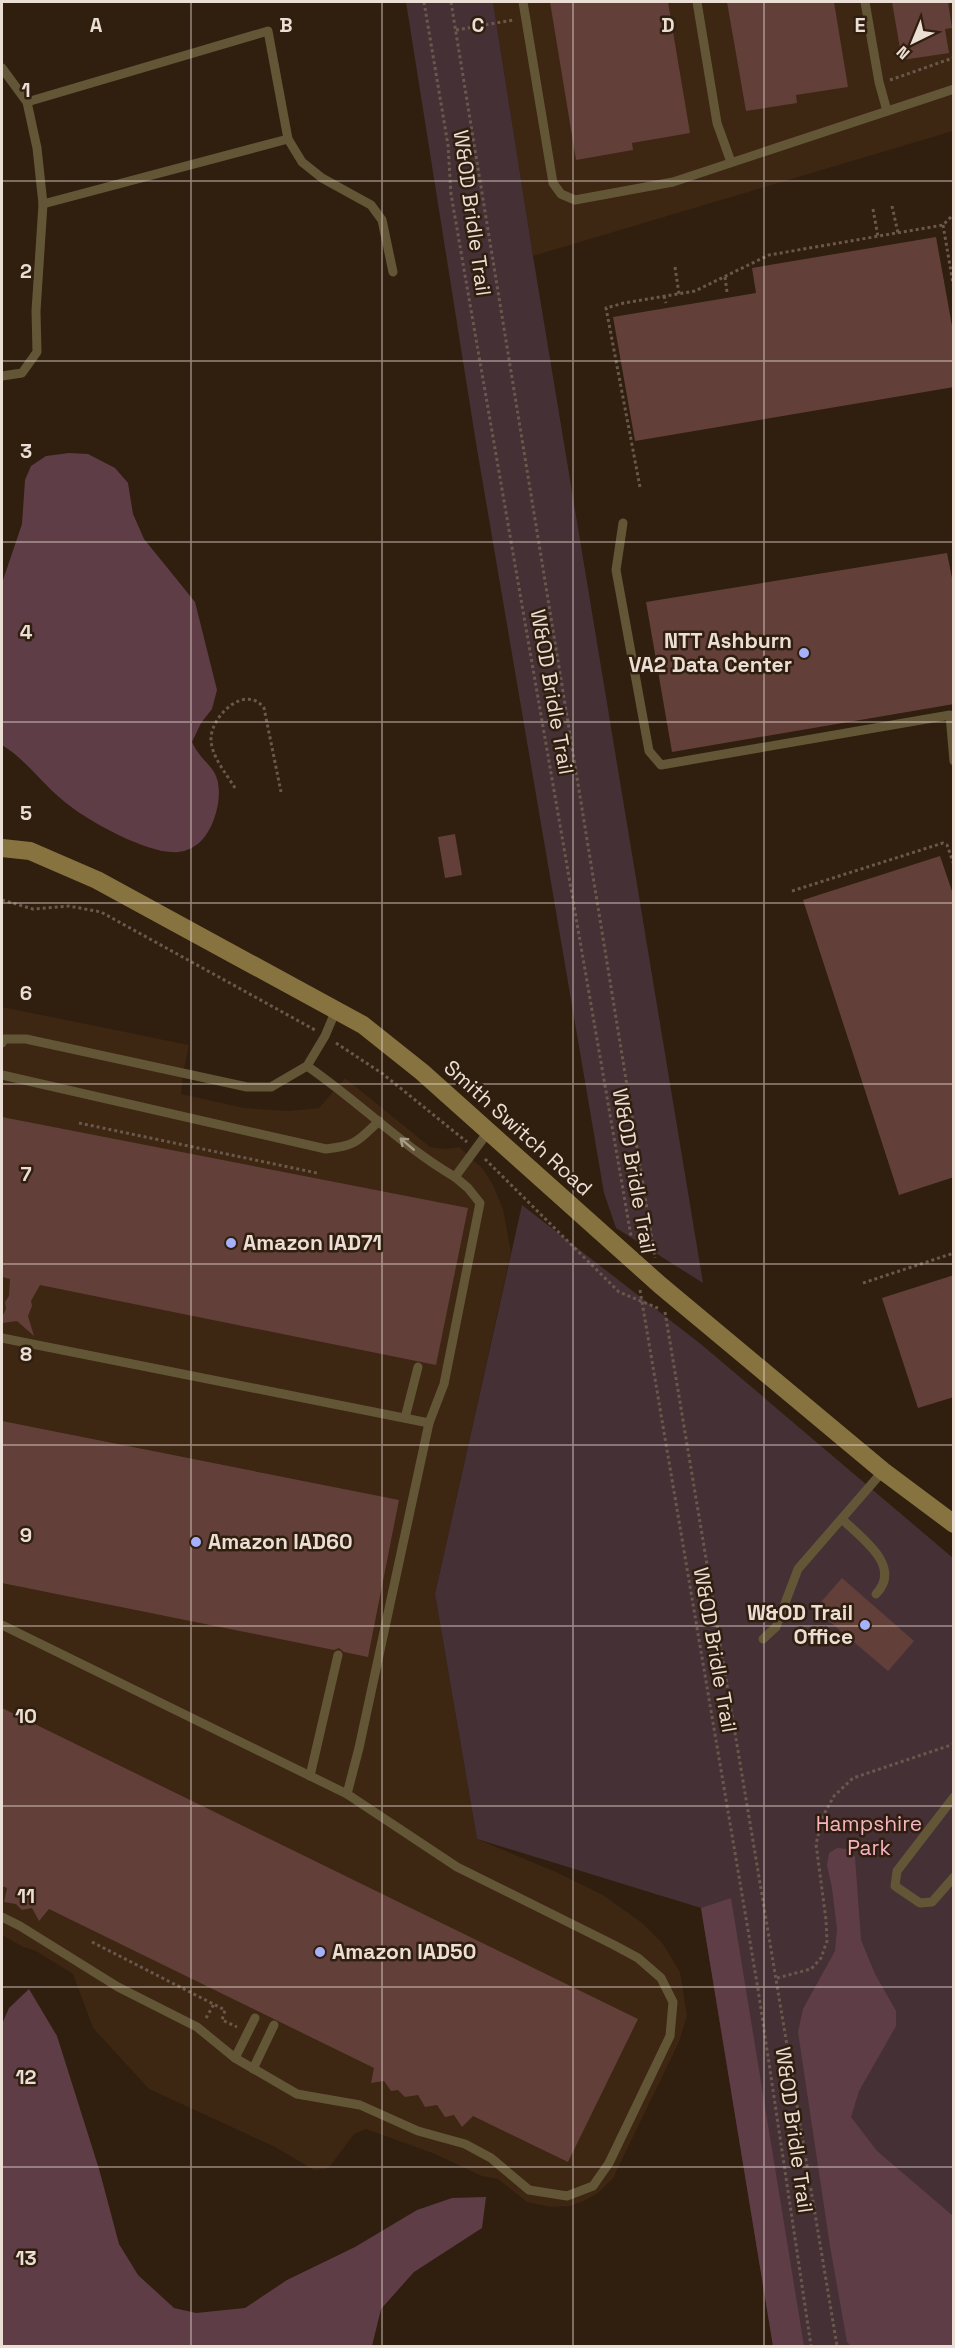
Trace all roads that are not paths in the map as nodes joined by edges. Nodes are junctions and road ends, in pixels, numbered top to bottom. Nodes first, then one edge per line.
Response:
1 (523, 2) edge
2 (697, 2) edge
3 (865, 2) edge
4 (2, 69) edge
5 (954, 89) edge
6 (27, 102) junction
7 (886, 111) junction
8 (288, 139) junction
9 (731, 162) junction
10 (43, 204) junction
11 (393, 272) dead end
12 (2, 376) edge
13 (623, 523) dead end
14 (954, 762) edge
15 (2, 848) edge
16 (336, 1010) junction
17 (2, 1042) edge
18 (307, 1066) junction
19 (2, 1075) edge
20 (379, 1120) junction
21 (489, 1132) junction
22 (455, 1177) junction
23 (2, 1338) edge
24 (418, 1367) dead end
25 (405, 1418) junction
26 (429, 1423) junction
27 (882, 1471) junction
28 (842, 1519) junction
29 (954, 1524) edge
30 (876, 1594) dead end
31 (2, 1626) edge
32 (764, 1639) dead end
33 (338, 1655) dead end
34 (310, 1776) junction
35 (347, 1794) junction
36 (954, 1797) edge
37 (954, 1877) edge
38 (2, 1917) edge
39 (255, 2018) dead end
40 (274, 2025) dead end
41 (235, 2058) junction
42 (253, 2068) junction

1 - 9 lane
2 - 9 lane
3 - 7 lane
4 - 6 lane
5 - 7 lane
6 - 8 lane
6 - 10 lane
7 - 9 lane
8 - 10 lane
8 - 11 lane
10 - 12 lane
13 - 14 lane
15 - 16 street, Smith Switch Road
16 - 18 lane
16 - 21 street, Smith Switch Road
17 - 18 lane
18 - 20 lane
19 - 20 lane
22 -> 20 lane
21 - 22 lane
21 - 27 street, Smith Switch Road
22 - 26 lane
23 - 25 lane
24 - 25 lane
25 - 26 lane
26 - 35 lane
27 - 28 lane
27 - 29 street, Smith Switch Road
28 - 30 lane
28 - 32 lane
31 - 34 lane
33 - 34 lane
34 - 35 lane
35 - 42 lane
36 - 37 lane
38 - 41 lane
39 - 41 lane
40 - 42 lane
41 - 42 lane

